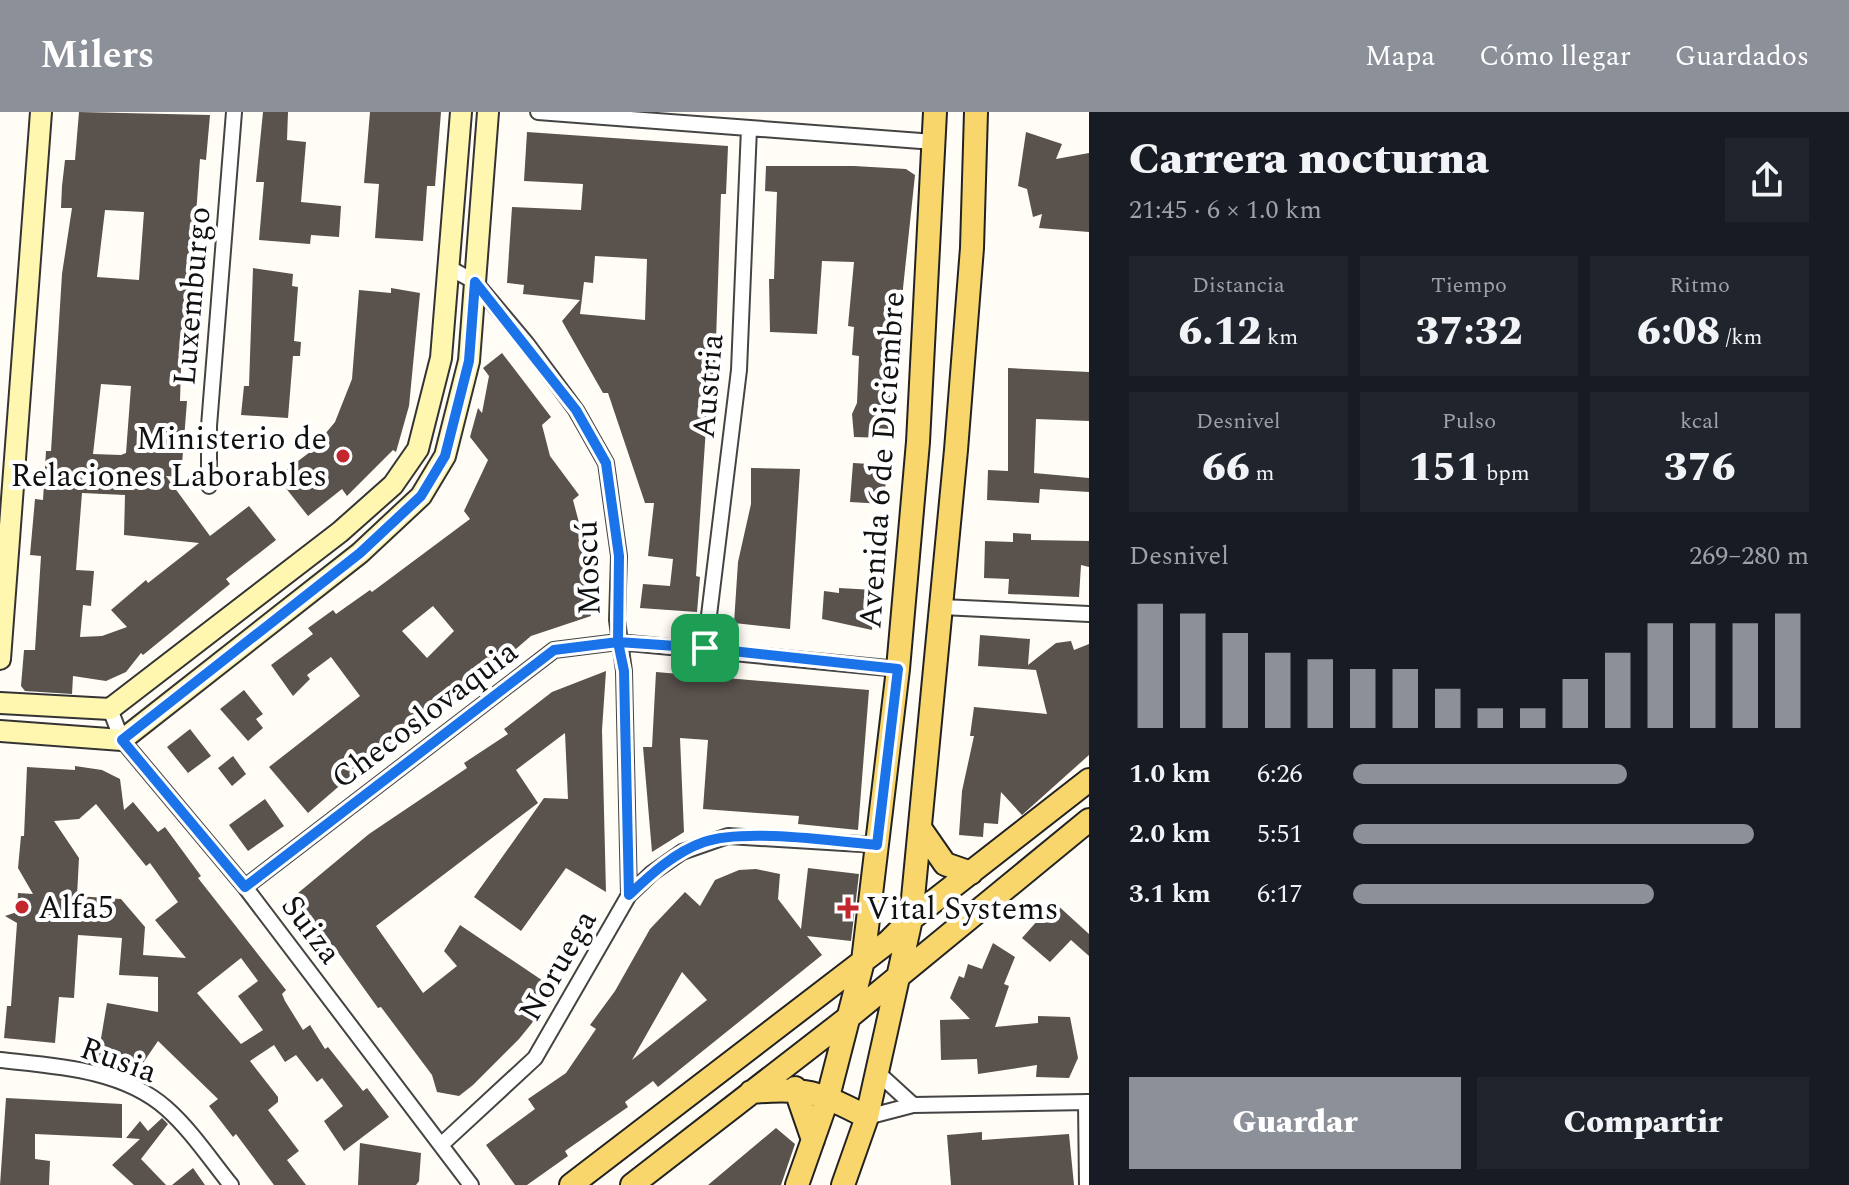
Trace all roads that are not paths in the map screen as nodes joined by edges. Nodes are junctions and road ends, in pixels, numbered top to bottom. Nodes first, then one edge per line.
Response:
1 (41, 112) edge
2 (234, 112) edge
3 (461, 112) edge
4 (488, 112) edge
5 (538, 112) edge
6 (935, 112) edge
7 (976, 112) edge
8 (749, 128) junction
9 (934, 142) junction
10 (448, 267) junction
11 (475, 282) junction
12 (209, 486) dead end
13 (942, 607) junction
14 (1089, 614) edge
15 (618, 642) junction
16 (705, 648) junction
17 (0, 659) edge
18 (898, 669) junction
19 (0, 703) edge
20 (110, 709) junction
21 (0, 731) edge
22 (122, 740) junction
23 (1089, 780) edge
24 (1089, 820) edge
25 (920, 828) junction
26 (877, 845) junction
27 (971, 873) junction
28 (245, 887) junction
29 (629, 895) junction
30 (911, 919) junction
31 (863, 961) junction
32 (901, 973) junction
33 (849, 1017) junction
34 (0, 1060) edge
35 (878, 1073) junction
36 (795, 1088) junction
37 (749, 1092) junction
38 (828, 1097) junction
39 (1088, 1102) edge
40 (913, 1105) junction
41 (867, 1117) junction
42 (813, 1140) junction
43 (442, 1144) junction
44 (231, 1185) edge
45 (471, 1185) edge
46 (571, 1185) edge
47 (632, 1185) edge
48 (797, 1185) edge
49 (843, 1185) edge
50 (1087, 1185) edge

1 - 17 street
2 - 12 street, Luxemburgo
3 - 10 street
4 - 11 street
5 - 8 street
6 - 9 main road, Avenida 6 de Diciembre
7 - 13 main road
8 - 9 street
8 - 16 street, Austria
9 - 18 main road, Avenida 6 de Diciembre
10 - 11 street
10 - 20 street
11 - 15 street, Moscú
11 - 22 street
13 - 14 street
13 - 25 main road
15 - 16 street, Checoslovaquia
15 - 28 street, Checoslovaquia
15 - 29 street, Moscú
16 - 18 street, Checoslovaquia
18 - 26 main road, Avenida 6 de Diciembre
19 - 20 street
20 - 22 street, Suiza
21 - 22 street
22 - 28 street, Suiza
23 - 27 main road
24 - 32 main road
25 - 27 main road
25 - 30 main road
26 - 29 street, Noruega
26 - 31 main road, Avenida 6 de Diciembre
27 - 30 main road
28 - 43 street, Suiza
29 - 43 street, Noruega
30 - 31 main road
30 - 32 main road
31 - 33 main road, Avenida 6 de Diciembre
31 - 46 main road
32 - 33 main road
32 - 35 main road
33 - 37 main road
33 - 38 main road, Avenida 6 de Diciembre
34 - 44 street, Rusia
35 - 40 street
35 - 41 main road
36 - 37 main road
36 - 38 main road
36 - 42 main road
37 - 47 main road
38 - 41 main road
38 - 42 main road, Avenida 6 de Diciembre
39 - 40 street
39 - 50 street
40 - 41 street
41 - 49 main road
42 - 48 main road, Avenida 6 de Diciembre
43 - 45 street, Suiza

